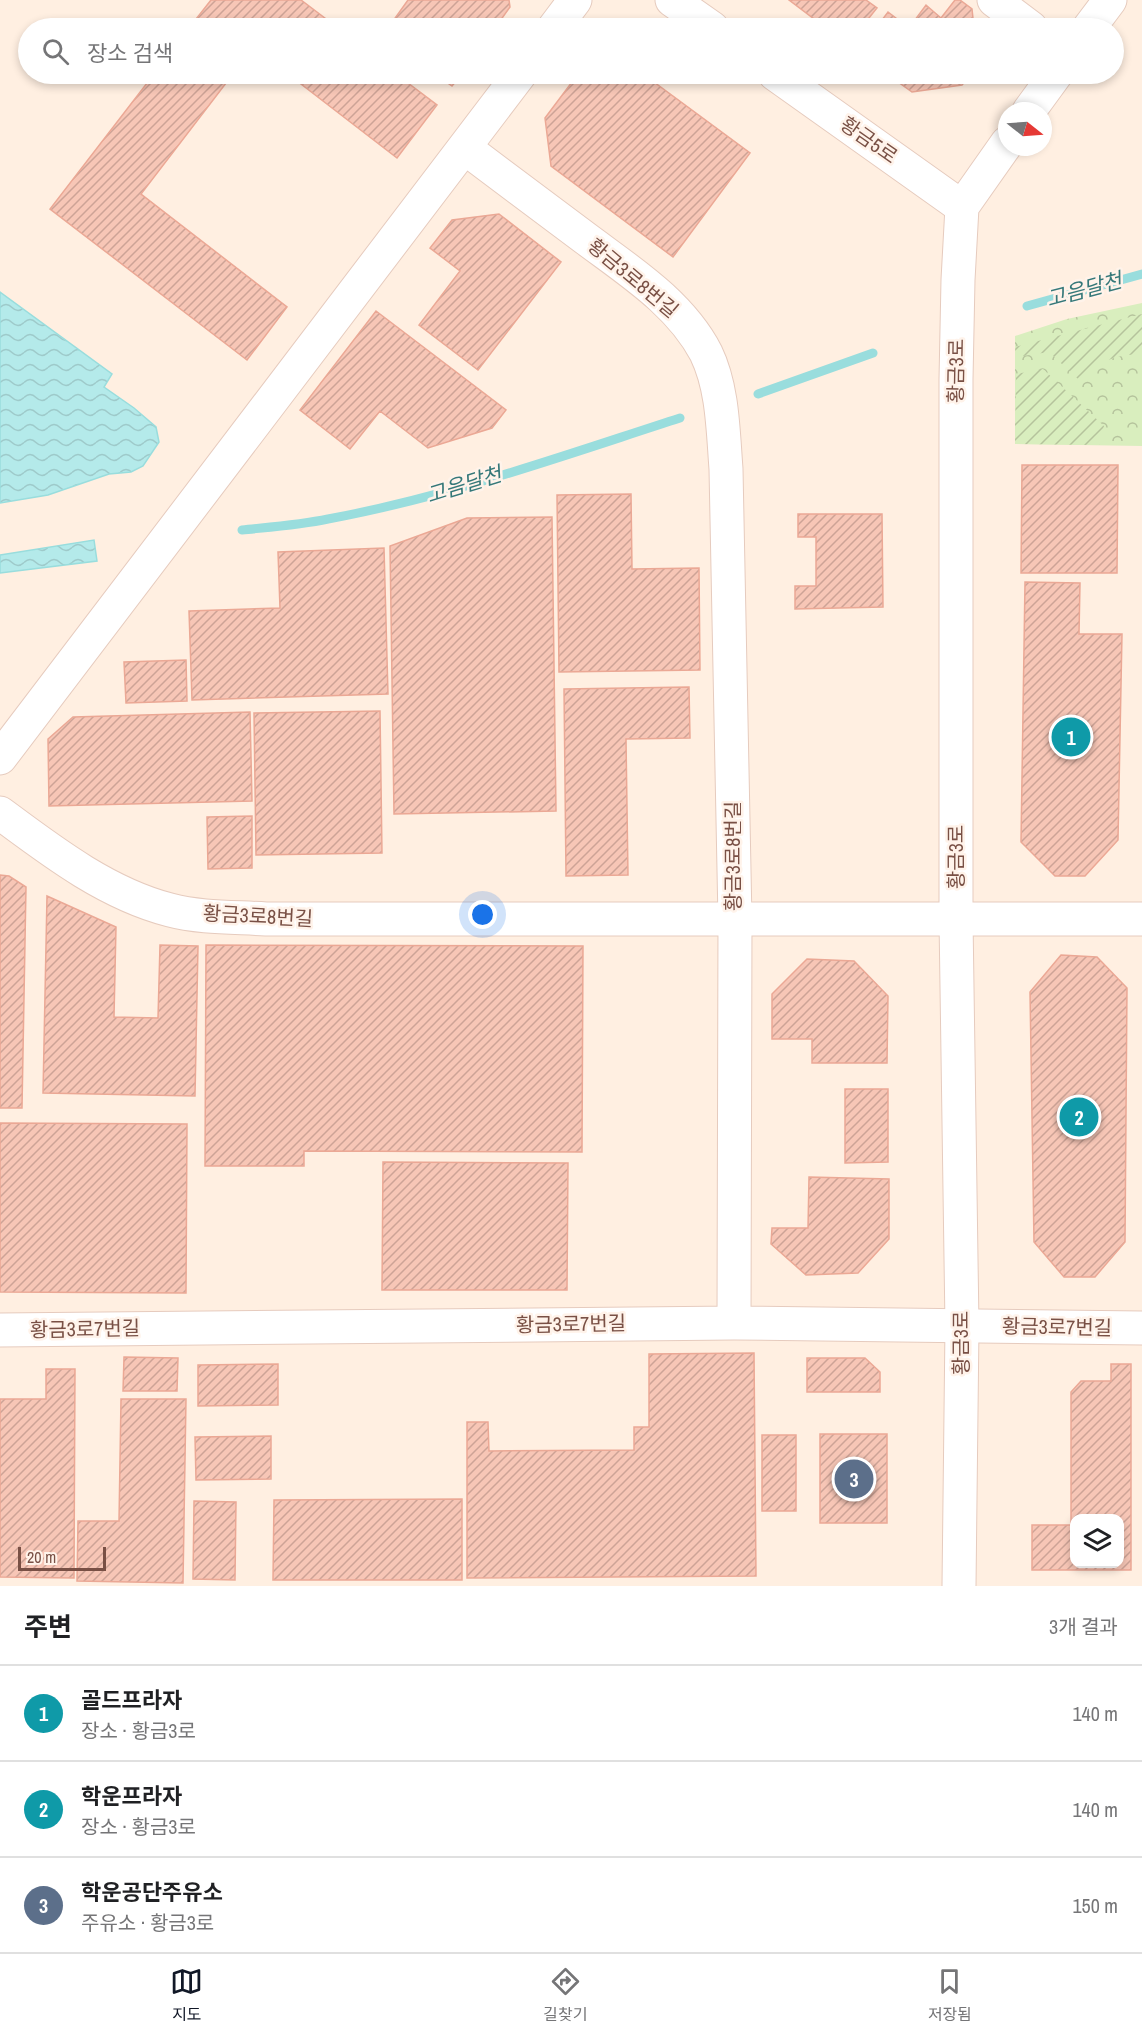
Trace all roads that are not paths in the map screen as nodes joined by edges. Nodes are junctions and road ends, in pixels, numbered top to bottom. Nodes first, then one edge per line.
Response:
1 (575, 0) edge
2 (672, 0) edge
3 (994, 0) edge
4 (1110, 0) edge
5 (562, 18) edge
6 (698, 18) edge
7 (1018, 18) edge
8 (1096, 18) edge
9 (512, 84) edge
10 (789, 84) edge
11 (1049, 84) edge
12 (1036, 102) edge
13 (465, 147) junction
14 (998, 156) edge
15 (962, 207) junction
16 (0, 758) edge
17 (0, 813) edge
18 (956, 919) junction
19 (1142, 919) edge
20 (735, 920) junction
21 (734, 1323) junction
22 (962, 1326) junction
23 (1142, 1328) edge
24 (0, 1330) edge
25 (959, 1586) edge

1 - 5 street
2 - 6 street
3 - 7 street
4 - 8 street
9 - 13 street
10 - 15 street, 황금5로
11 - 12 street
13 - 16 street
13 - 20 street, 황금3로8번길
14 - 15 street
15 - 18 street, 황금3로
17 - 20 street, 황금3로8번길
18 - 19 street
18 - 20 street
18 - 22 street, 황금3로
20 - 21 street
21 - 22 street, 황금3로7번길
21 - 24 street, 황금3로7번길
22 - 23 street, 황금3로7번길
22 - 25 street, 황금3로

